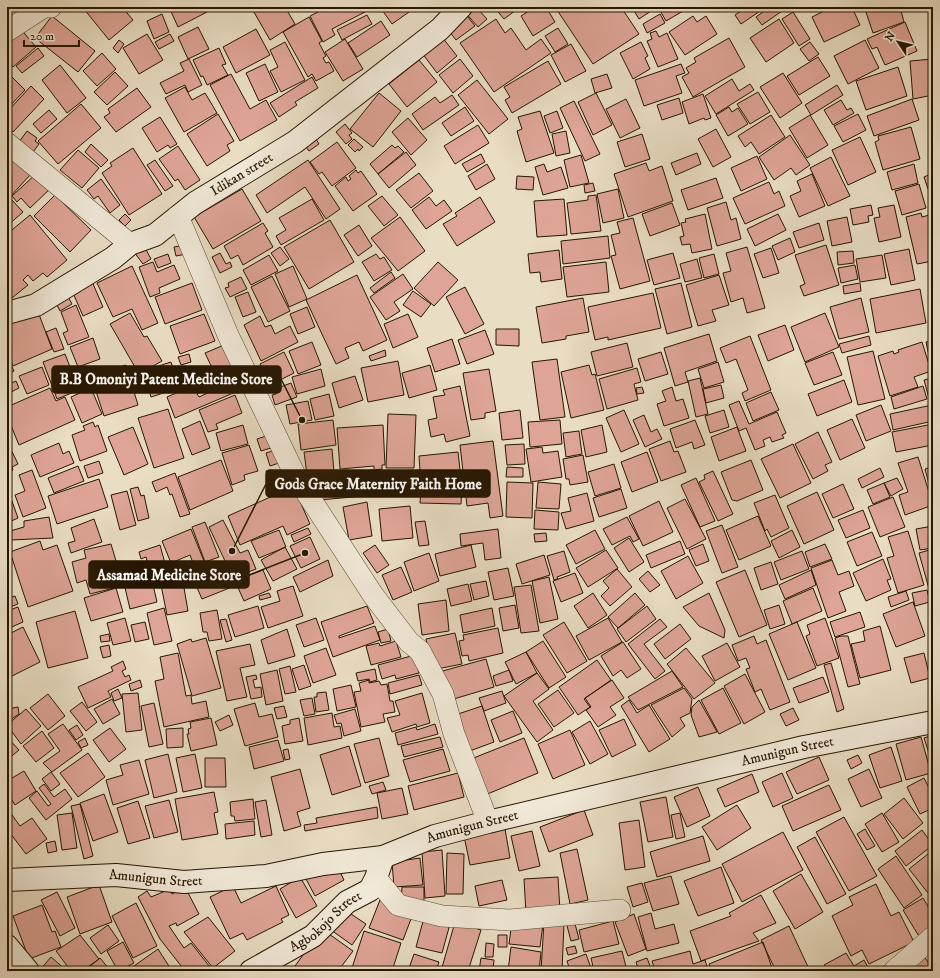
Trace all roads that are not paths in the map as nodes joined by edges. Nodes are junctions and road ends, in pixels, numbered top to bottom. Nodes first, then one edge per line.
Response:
1 (50, 7) edge
2 (461, 7) edge
3 (7, 31) edge
4 (7, 143) edge
5 (178, 216) junction
6 (130, 244) junction
7 (7, 313) edge
8 (933, 722) edge
9 (488, 822) junction
10 (382, 857) junction
11 (376, 878) junction
12 (7, 880) edge
13 (620, 910) dead end
14 (933, 937) edge
15 (7, 946) edge
16 (28, 971) edge
17 (251, 971) edge
18 (894, 971) edge

1 - 3 street
2 - 5 main road, Idikan street
4 - 6 street
5 - 6 main road, Idikan street
5 - 9 street
6 - 7 main road, Idikan street
8 - 9 main road, Amunigun Street
9 - 10 main road, Amunigun Street
10 - 11 main road, Agbokojo Street
10 - 12 main road, Amunigun Street
11 - 13 street
11 - 17 main road, Agbokojo Street
14 - 18 street
15 - 16 main road

